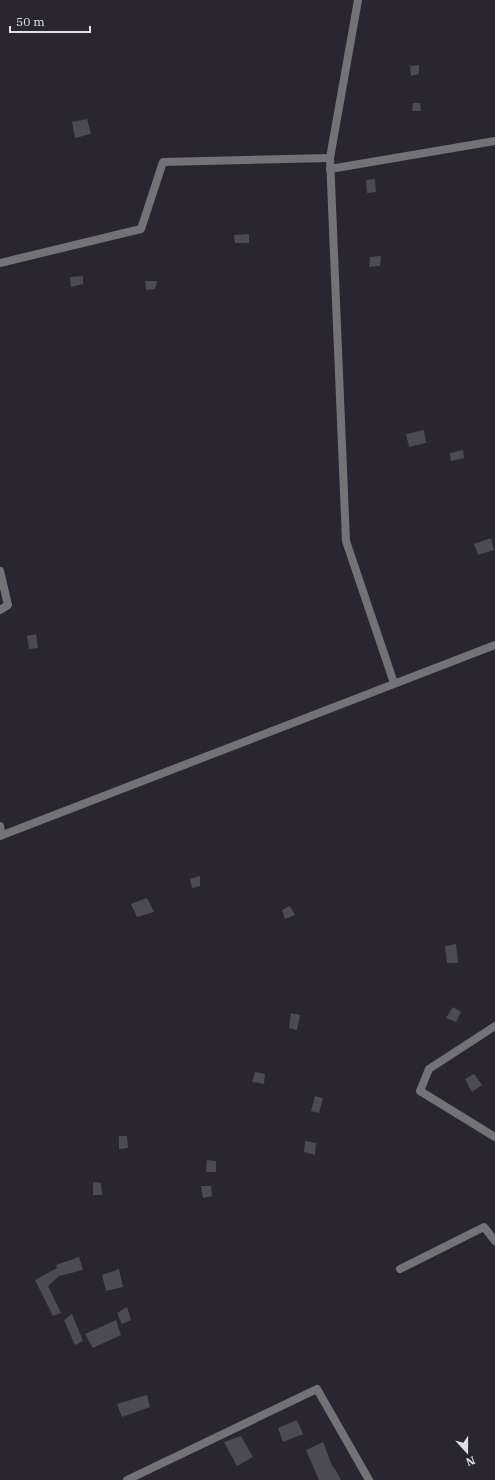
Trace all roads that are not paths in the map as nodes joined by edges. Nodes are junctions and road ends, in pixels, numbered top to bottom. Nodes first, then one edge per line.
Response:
1 (358, 0) edge
2 (495, 141) edge
3 (330, 158) junction
4 (330, 169) junction
5 (0, 263) edge
6 (0, 571) edge
7 (0, 610) edge
8 (495, 645) edge
9 (394, 683) junction
10 (0, 826) edge
11 (1, 836) edge
12 (495, 1026) edge
13 (495, 1137) edge
14 (495, 1241) edge
15 (400, 1269) dead end
16 (127, 1480) edge
17 (369, 1480) edge

1 - 3 street
2 - 4 street
3 - 4 street
3 - 5 street
4 - 9 street
6 - 7 street
8 - 9 street
9 - 11 street
10 - 11 street
12 - 13 street
14 - 15 street
16 - 17 street

